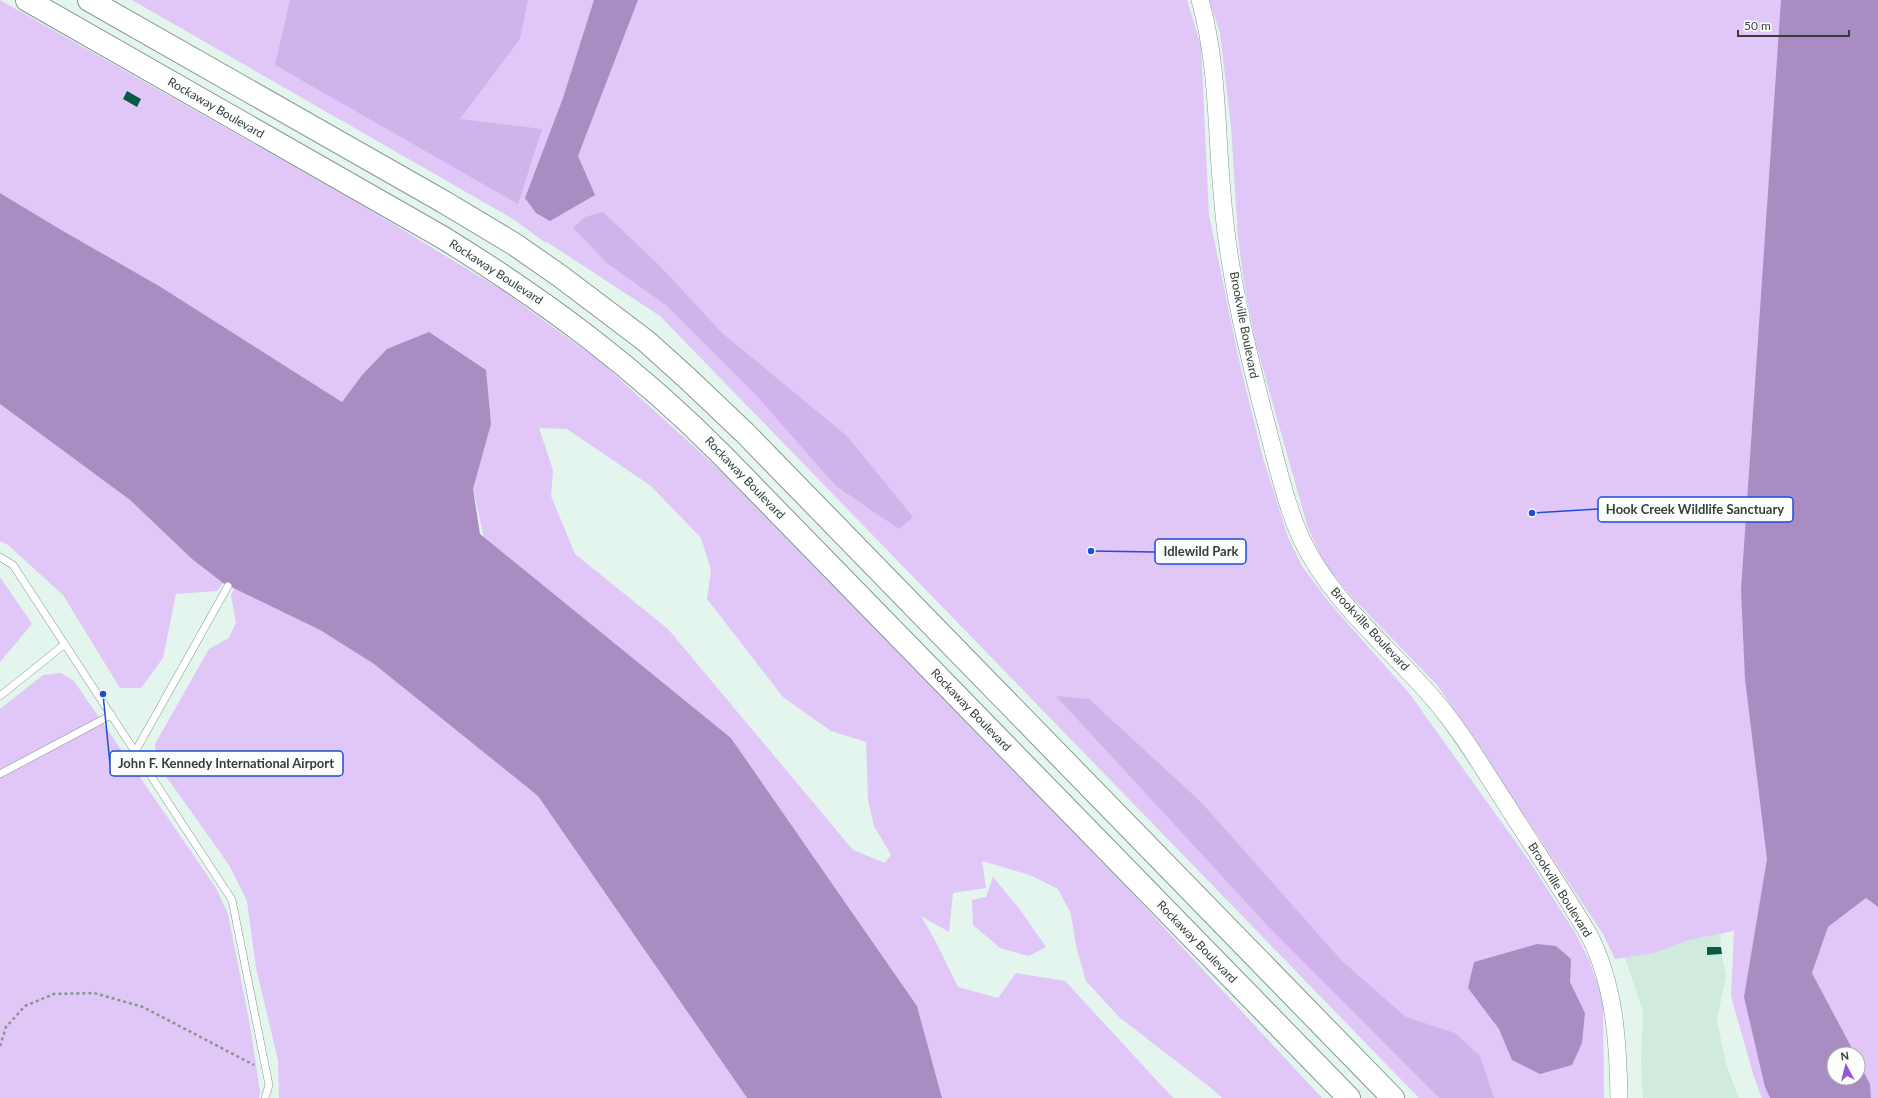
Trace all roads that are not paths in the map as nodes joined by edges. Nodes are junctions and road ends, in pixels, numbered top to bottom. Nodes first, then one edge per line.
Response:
1 (27, 0) edge
2 (89, 0) edge
3 (1200, 0) edge
4 (0, 557) edge
5 (228, 586) dead end
6 (65, 644) junction
7 (0, 696) edge
8 (112, 716) junction
9 (135, 752) junction
10 (0, 774) edge
11 (265, 1098) edge
12 (1349, 1098) edge
13 (1393, 1098) edge
14 (1619, 1098) edge

1 - 12 highway, Rockaway Boulevard
2 - 13 highway
3 - 14 street, Brookville Boulevard
4 - 6 lane
5 - 9 lane
6 - 7 lane
6 - 8 lane
8 - 9 lane
8 - 10 lane
9 - 11 lane

